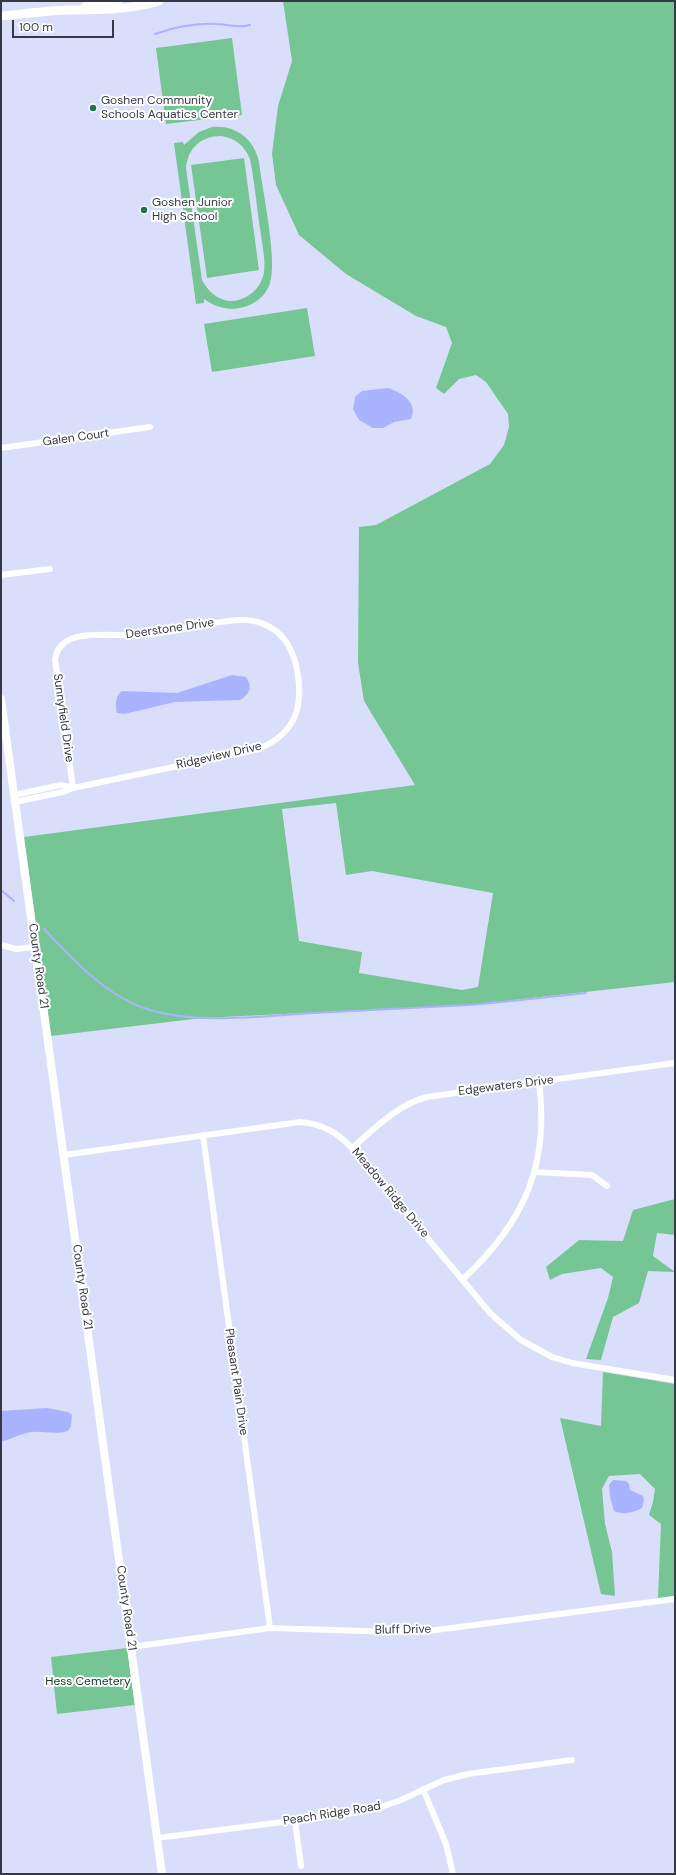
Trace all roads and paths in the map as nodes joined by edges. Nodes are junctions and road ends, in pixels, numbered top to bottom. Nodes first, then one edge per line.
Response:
1 (118, 1) edge
2 (159, 1) edge
3 (68, 10) junction
4 (1, 16) edge
5 (150, 428) dead end
6 (1, 448) edge
7 (50, 569) dead end
8 (1, 576) edge
9 (263, 622) joint
10 (58, 649) joint
11 (1, 699) edge
12 (73, 788) junction
13 (14, 799) junction
14 (1, 945) edge
15 (35, 947) junction
16 (675, 1063) edge
17 (539, 1082) junction
18 (203, 1135) junction
19 (352, 1148) junction
20 (64, 1155) junction
21 (534, 1172) junction
22 (606, 1186) dead end
23 (462, 1280) junction
24 (675, 1380) edge
25 (675, 1599) edge
26 (270, 1628) junction
27 (131, 1648) junction
28 (572, 1760) dead end
29 (423, 1789) junction
30 (295, 1821) junction
31 (157, 1838) junction
32 (301, 1866) dead end
33 (162, 1874) edge
34 (453, 1874) edge

1 - 3 main road
2 - 3 main road
3 - 4 main road
5 - 6 street, Galen Court
7 - 8 street
9 - 10 street, Deerstone Drive
9 - 12 street, Ridgeview Drive
10 - 12 street, Sunnyfield Drive
11 - 13 street, County Road 21
12 - 13 street, Ridgeview Drive
13 - 15 street, County Road 21
14 - 15 street
15 - 20 street, County Road 21
16 - 17 street, Edgewaters Drive
17 - 19 street, Edgewaters Drive
17 - 21 street
18 - 19 street, Meadow Ridge Drive
18 - 20 street, Meadow Ridge Drive
18 - 26 street, Pleasant Plain Drive
19 - 23 street, Meadow Ridge Drive
20 - 27 street, County Road 21
21 - 22 street
21 - 23 street
23 - 24 street, Meadow Ridge Drive
25 - 26 street, Bluff Drive
26 - 27 street, Bluff Drive
27 - 31 street, County Road 21
28 - 29 street, Peach Ridge Road
29 - 30 street, Peach Ridge Road
29 - 34 street
30 - 31 street, Peach Ridge Road
30 - 32 street
31 - 33 street, County Road 21

